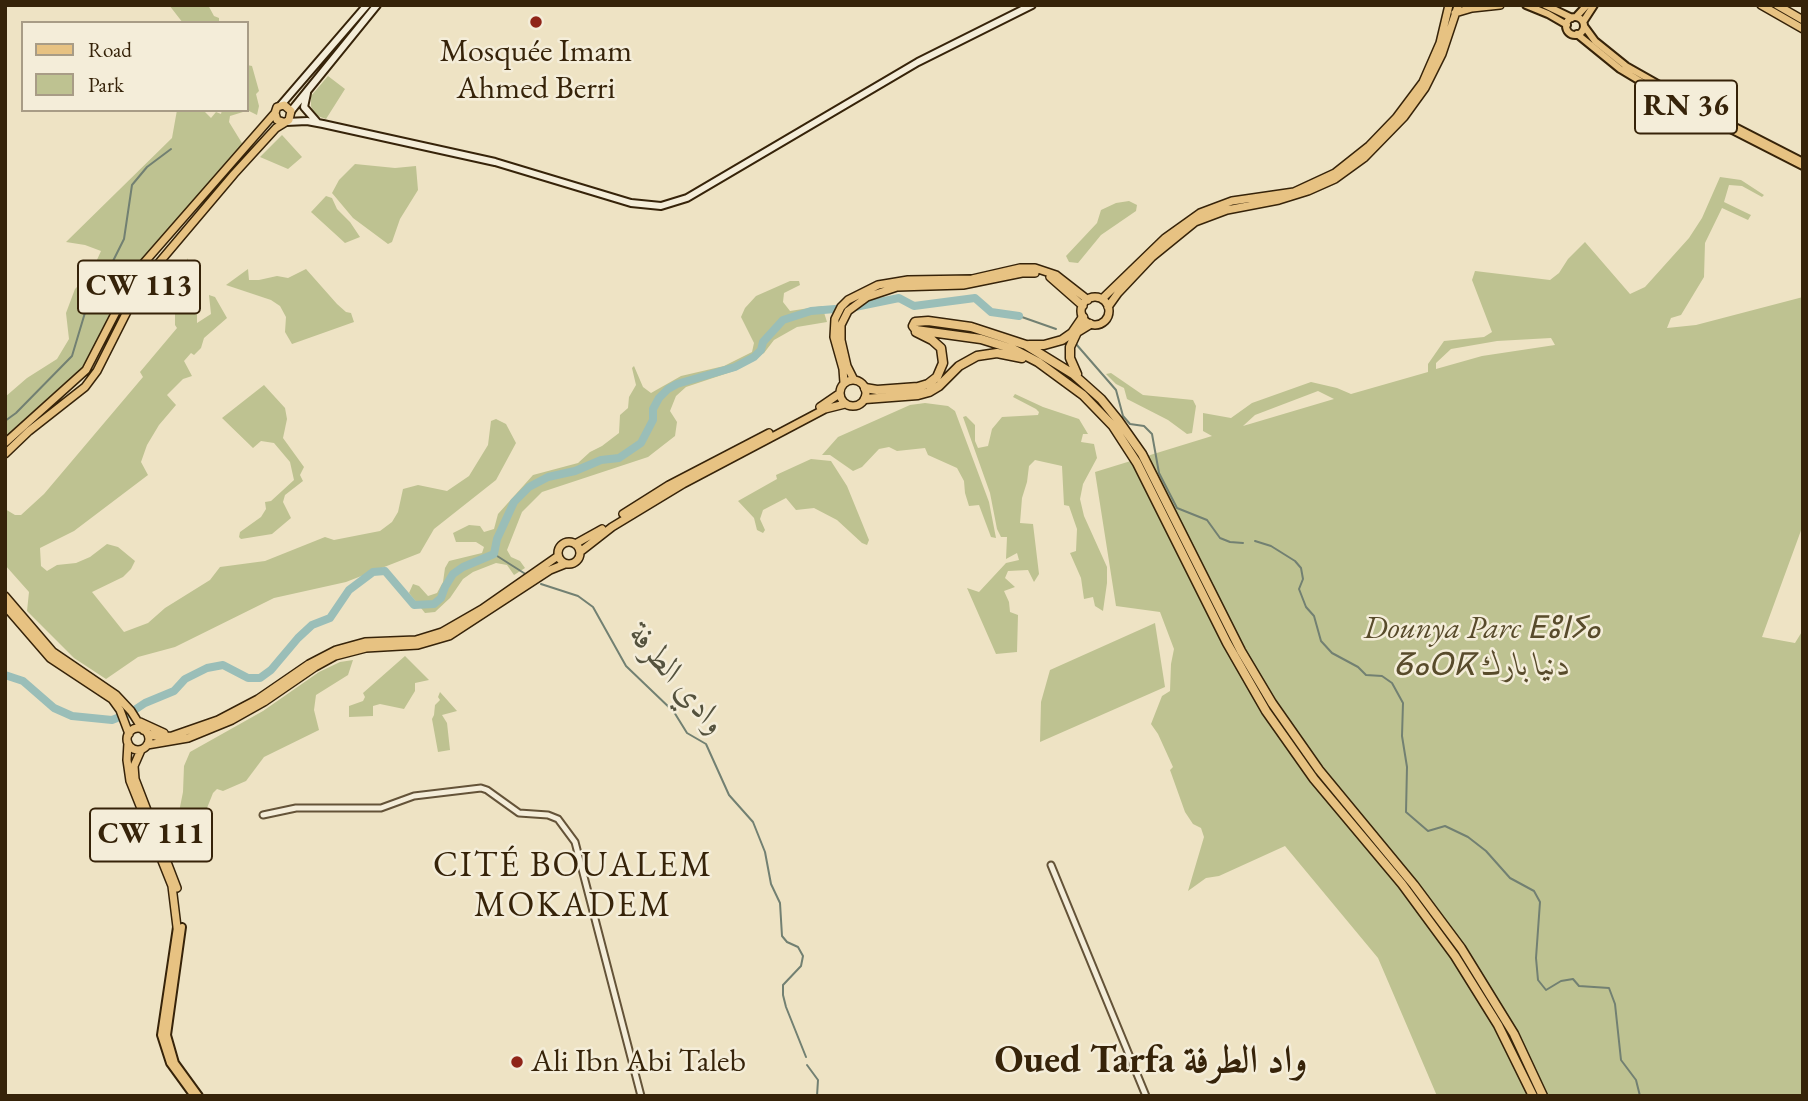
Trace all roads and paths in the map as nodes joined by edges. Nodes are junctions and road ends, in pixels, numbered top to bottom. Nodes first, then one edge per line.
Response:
1 (368, 5) edge
2 (377, 5) edge
3 (1032, 5) edge
4 (1463, 5) edge
5 (1500, 5) edge
6 (1526, 5) edge
7 (1545, 5) edge
8 (1587, 5) edge
9 (1594, 5) edge
10 (1761, 5) edge
11 (1777, 5) edge
12 (1454, 8) edge
13 (1574, 17) junction
14 (1803, 20) edge
15 (1584, 24) junction
16 (1567, 25) junction
17 (1803, 29) edge
18 (1577, 34) junction
19 (314, 81) junction
20 (280, 106) junction
21 (275, 113) junction
22 (291, 113) junction
23 (307, 121) junction
24 (284, 122) junction
25 (318, 123) junction
26 (1800, 163) edge
27 (1102, 299) junction
28 (1085, 303) junction
29 (1108, 307) junction
30 (1086, 320) junction
31 (915, 330) junction
32 (1026, 345) junction
33 (1038, 362) junction
34 (854, 380) junction
35 (1080, 380) junction
36 (844, 383) junction
37 (865, 388) junction
38 (839, 394) junction
39 (864, 398) junction
40 (845, 404) junction
41 (5, 443) edge
42 (5, 454) edge
43 (575, 544) junction
44 (580, 552) junction
45 (558, 556) junction
46 (565, 564) junction
47 (5, 593) edge
48 (5, 606) edge
49 (121, 704) junction
50 (136, 718) junction
51 (146, 732) junction
52 (129, 734) junction
53 (177, 738) junction
54 (128, 743) junction
55 (144, 748) junction
56 (134, 766) junction
57 (262, 815) dead end
58 (1051, 865) dead end
59 (180, 927) junction
60 (194, 1096) edge
61 (199, 1096) edge
62 (639, 1096) edge
63 (1146, 1096) edge
64 (1532, 1096) edge
65 (1543, 1096) edge

1 - 20 main road
2 - 19 main road
3 - 25 main road
4 - 12 main road
5 - 12 highway
6 - 16 main road
7 - 13 main road
8 - 13 main road
9 - 15 main road
10 - 17 highway
11 - 14 highway
12 - 27 highway
12 - 29 highway
13 - 15 main road
13 - 16 main road
15 - 18 main road
15 - 26 main road, RN 36
16 - 18 main road
18 - 26 main road, RN 36
19 - 22 main road
19 - 25 main road
20 - 21 highway
20 - 22 highway
21 - 24 highway
21 - 41 highway
22 - 23 main road
22 - 24 highway
23 - 24 main road
23 - 25 main road
24 - 42 highway, CW 113
27 - 28 highway
27 - 29 highway
28 - 30 highway
28 - 34 highway
28 - 36 highway
29 - 30 highway
30 - 32 highway
30 - 35 highway
31 - 32 highway
31 - 33 highway
31 - 37 highway
32 - 35 highway
33 - 39 highway
33 - 64 highway
34 - 36 highway
34 - 37 highway
35 - 65 highway
36 - 38 highway
37 - 39 highway
38 - 40 highway
38 - 43 highway
39 - 40 highway
40 - 44 highway
43 - 44 highway
43 - 45 highway
44 - 46 highway
45 - 46 highway
45 - 53 highway
46 - 53 highway
47 - 49 highway
48 - 49 highway
49 - 50 highway
49 - 52 highway
50 - 51 highway
50 - 53 highway
51 - 52 highway
51 - 53 highway
51 - 55 highway
52 - 54 highway
53 - 55 highway
53 - 56 highway
54 - 55 highway
54 - 59 highway, CW 111
55 - 56 highway
56 - 59 highway
57 - 62 street
58 - 63 street
59 - 60 main road, CW 111
59 - 61 main road

